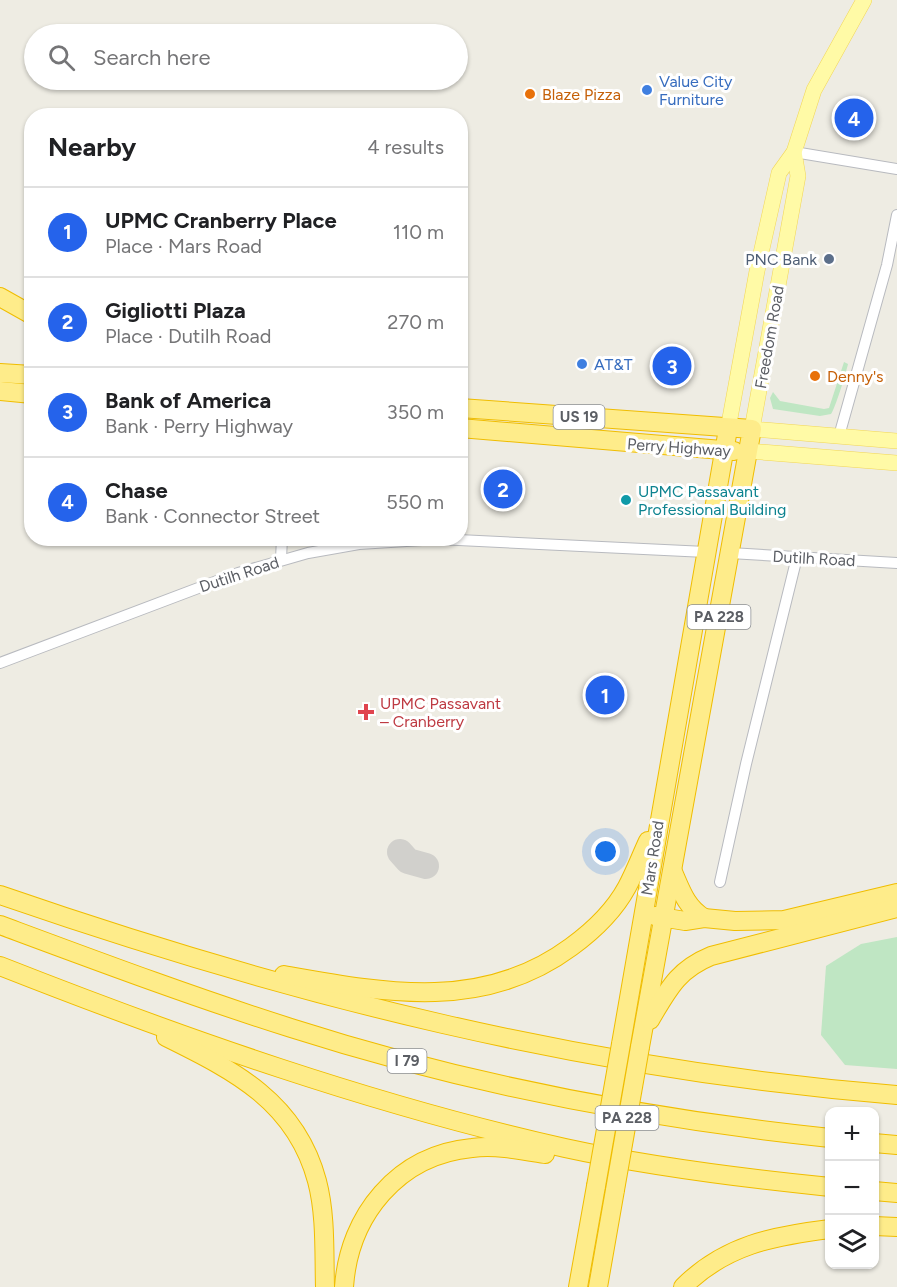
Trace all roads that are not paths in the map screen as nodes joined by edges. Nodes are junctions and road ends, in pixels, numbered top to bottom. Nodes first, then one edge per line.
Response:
1 (864, 0) edge
2 (794, 152) junction
3 (897, 169) edge
4 (897, 215) edge
5 (0, 297) edge
6 (0, 302) edge
7 (24, 311) edge
8 (24, 312) edge
9 (0, 373) edge
10 (24, 374) edge
11 (0, 391) edge
12 (24, 393) edge
13 (468, 409) edge
14 (468, 429) edge
15 (728, 429) junction
16 (752, 429) junction
17 (839, 436) junction
18 (897, 441) edge
19 (724, 451) junction
20 (748, 452) junction
21 (897, 463) edge
22 (468, 541) edge
23 (282, 546) edge
24 (349, 546) edge
25 (706, 552) junction
26 (730, 553) junction
27 (797, 557) junction
28 (281, 560) junction
29 (897, 563) edge
30 (0, 663) edge
31 (659, 814) junction
32 (673, 872) junction
33 (720, 882) dead end
34 (897, 893) edge
35 (0, 895) edge
36 (897, 908) edge
37 (644, 914) junction
38 (664, 918) junction
39 (704, 918) junction
40 (0, 926) edge
41 (200, 959) junction
42 (0, 966) edge
43 (106, 1007) junction
44 (641, 1039) junction
45 (897, 1095) edge
46 (825, 1137) edge
47 (879, 1143) edge
48 (897, 1145) edge
49 (682, 1169) junction
50 (825, 1186) edge
51 (879, 1191) edge
52 (897, 1193) edge
53 (879, 1226) edge
54 (897, 1227) edge
55 (825, 1230) edge
56 (325, 1287) edge
57 (344, 1287) edge
58 (578, 1287) edge
59 (598, 1287) edge
60 (683, 1287) edge

1 - 2 main road, Freedom Road
2 - 3 street
2 - 15 main road, Freedom Road
2 - 16 main road, Freedom Road
4 - 17 street
5 - 7 highway
6 - 8 highway
9 - 10 highway
11 - 12 highway
13 - 15 highway, Perry Highway / US 19
14 - 19 highway, Perry Highway / US 19
15 - 16 highway, Perry Highway / US 19
15 - 19 highway, Mars Road / PA 228
16 - 17 main road, Perry Highway / US 19
16 - 20 highway, Freedom Road / PA 228
17 - 18 main road, Perry Highway / US 19
19 - 20 highway, Perry Highway / US 19
19 - 25 highway, Mars Road / PA 228
20 - 21 main road, Perry Highway / US 19
20 - 26 highway, Mars Road / PA 228
22 - 25 street, Dutilh Road
23 - 28 street
24 - 28 street, Dutilh Road
25 - 31 highway, Mars Road / PA 228
26 - 27 street, Dutilh Road
26 - 32 highway, Mars Road / PA 228
27 - 29 street, Dutilh Road
27 - 33 street
28 - 30 street, Dutilh Road
31 - 37 highway, Mars Road / PA 228
31 - 41 highway
32 - 38 highway, Mars Road / PA 228
32 - 39 highway
34 - 39 highway
35 - 41 highway
36 - 44 highway
37 - 38 highway
37 - 58 highway, Mars Road / PA 228, bridge
38 - 39 highway
38 - 44 highway, Mars Road / PA 228
40 - 46 highway, I 79
41 - 45 highway
42 - 43 highway
43 - 49 highway
43 - 56 highway
44 - 59 highway, Mars Road / PA 228, bridge
47 - 48 highway
49 - 50 highway
49 - 57 highway
51 - 52 highway
53 - 54 highway
55 - 60 highway

